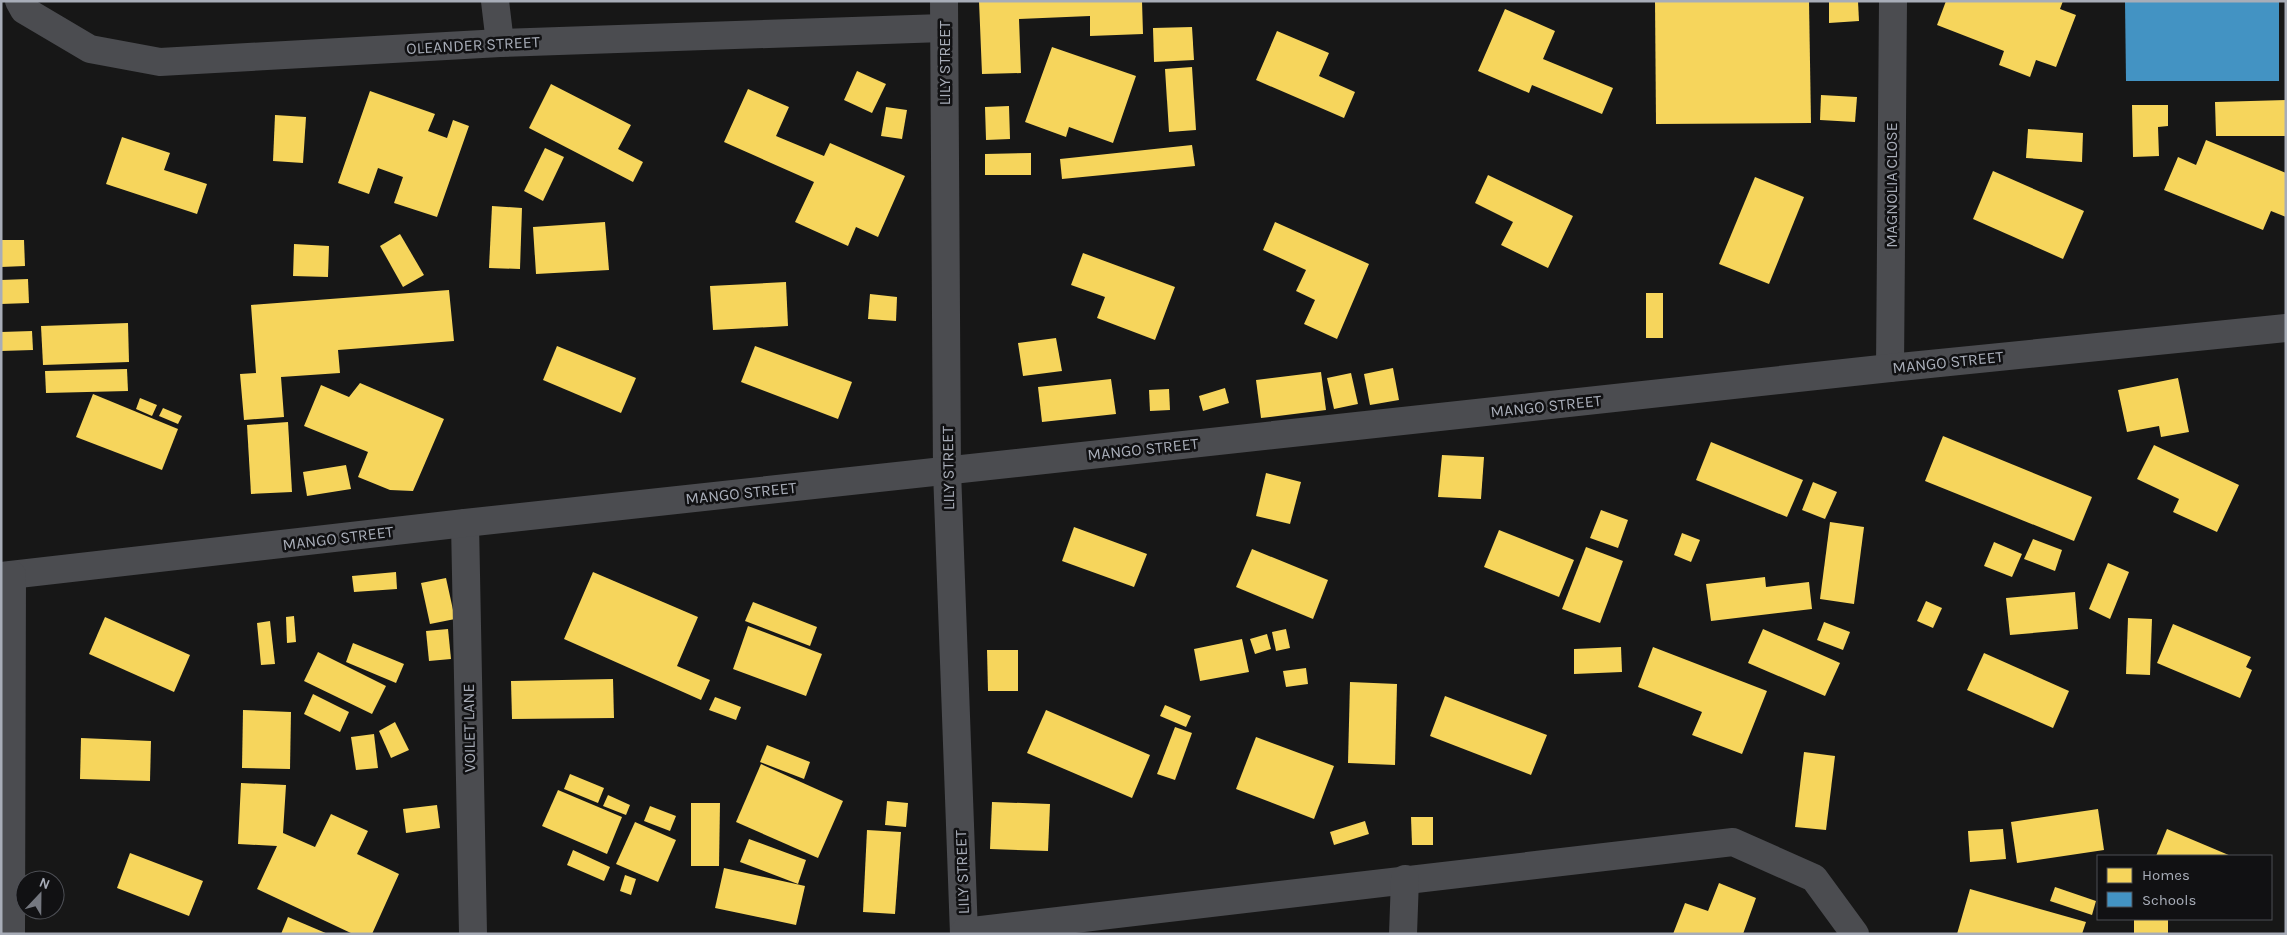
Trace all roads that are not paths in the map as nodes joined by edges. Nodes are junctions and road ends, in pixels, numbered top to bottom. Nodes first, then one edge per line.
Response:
1 (20, 1) edge
2 (495, 1) edge
3 (1893, 1) edge
4 (944, 14) edge
5 (500, 43) junction
6 (2286, 328) edge
7 (1890, 368) junction
8 (947, 471) junction
9 (465, 523) junction
10 (6, 576) edge
11 (1405, 879) junction
12 (964, 933) edge
13 (11, 934) edge
14 (473, 934) edge
15 (1403, 934) edge
16 (1855, 934) edge

1 - 5 street, OLEANDER STREET
2 - 5 street
3 - 7 street, MAGNOLIA CLOSE
4 - 5 street, OLEANDER STREET
4 - 8 street, LILY STREET
6 - 7 street, MANGO STREET
7 - 8 street, MANGO STREET
8 - 9 street, MANGO STREET
8 - 12 street, LILY STREET
9 - 10 street, MANGO STREET
9 - 14 street, VOILET LANE
10 - 13 street
11 - 12 street
11 - 15 street
11 - 16 street

